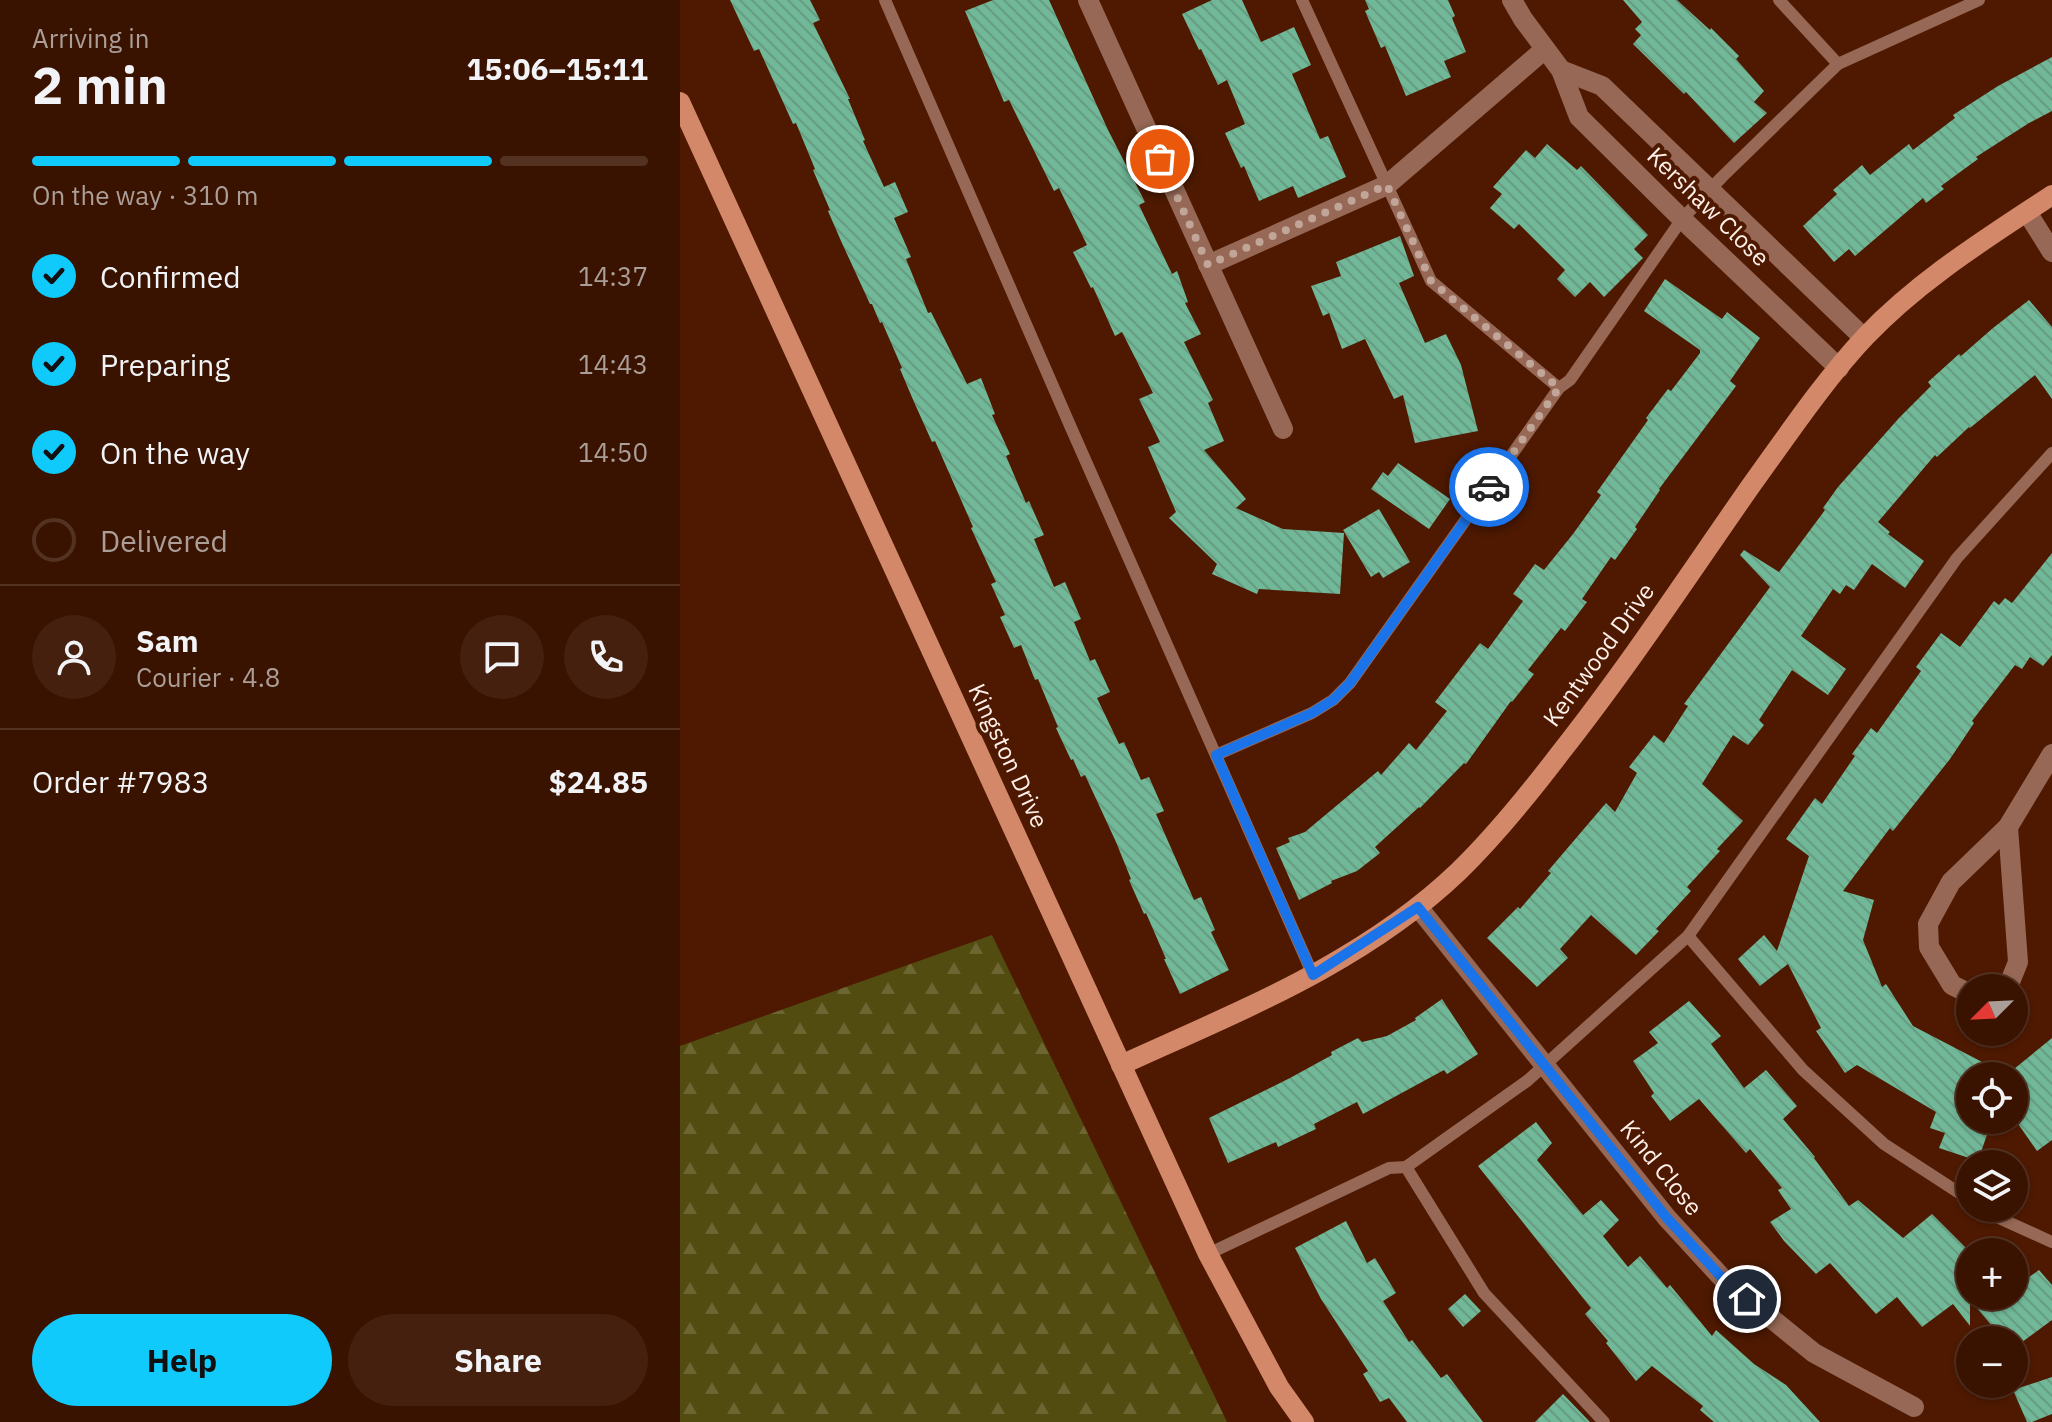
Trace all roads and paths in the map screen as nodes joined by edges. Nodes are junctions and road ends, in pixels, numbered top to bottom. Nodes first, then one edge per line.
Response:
1 (885, 0) edge
2 (1088, 0) edge
3 (1302, 0) edge
4 (1512, 0) edge
5 (1779, 0) edge
6 (1979, 0) edge
7 (1545, 49) junction
8 (1838, 64) junction
9 (1561, 70) junction
10 (680, 102) edge
11 (1387, 185) junction
12 (1710, 189) junction
13 (2052, 195) edge
14 (2027, 212) junction
15 (1682, 219) junction
16 (2052, 252) edge
17 (1208, 265) junction
18 (1864, 338) junction
19 (1839, 368) junction
20 (1559, 388) junction
21 (1283, 429) dead end
22 (2052, 453) edge
23 (2052, 754) edge
24 (1216, 755) junction
25 (2008, 827) junction
26 (1418, 907) junction
27 (1688, 936) junction
28 (2013, 974) edge
29 (1313, 975) junction
30 (1956, 987) edge
31 (1121, 1065) junction
32 (1545, 1066) junction
33 (1406, 1167) junction
34 (1956, 1191) edge
35 (2008, 1222) edge
36 (2052, 1242) edge
37 (1208, 1254) junction
38 (1914, 1407) dead end
39 (1304, 1422) edge
40 (1604, 1422) edge

1 - 24 lane
2 - 17 street
3 - 11 lane
4 - 7 street, Kershaw Close
5 - 8 lane
6 - 8 lane
7 - 9 street, Kershaw Close
7 - 11 street
8 - 12 lane
9 - 12 street, Kershaw Close
9 - 15 street, Kershaw Close
10 - 31 street, Kingston Drive
11 - 17 street
11 - 20 lane
12 - 15 lane
12 - 18 street, Kershaw Close
13 - 14 street, Kentwood Drive
14 - 16 street
14 - 18 street, Kentwood Drive
15 - 19 street, Kershaw Close
15 - 20 lane
17 - 21 street
18 - 19 street, Kentwood Drive
19 - 26 street, Kentwood Drive
20 - 24 lane
22 - 27 lane
23 - 25 street
24 - 29 lane
25 - 28 street
25 - 30 street
26 - 29 street, Kentwood Drive
26 - 32 street, Kind Close
27 - 32 lane
27 - 34 lane
29 - 31 street, Kentwood Drive
31 - 37 street, Kingston Drive
32 - 33 lane
32 - 38 street, Kind Close
33 - 37 lane
33 - 40 lane
35 - 36 lane
37 - 39 street, Kingston Drive

